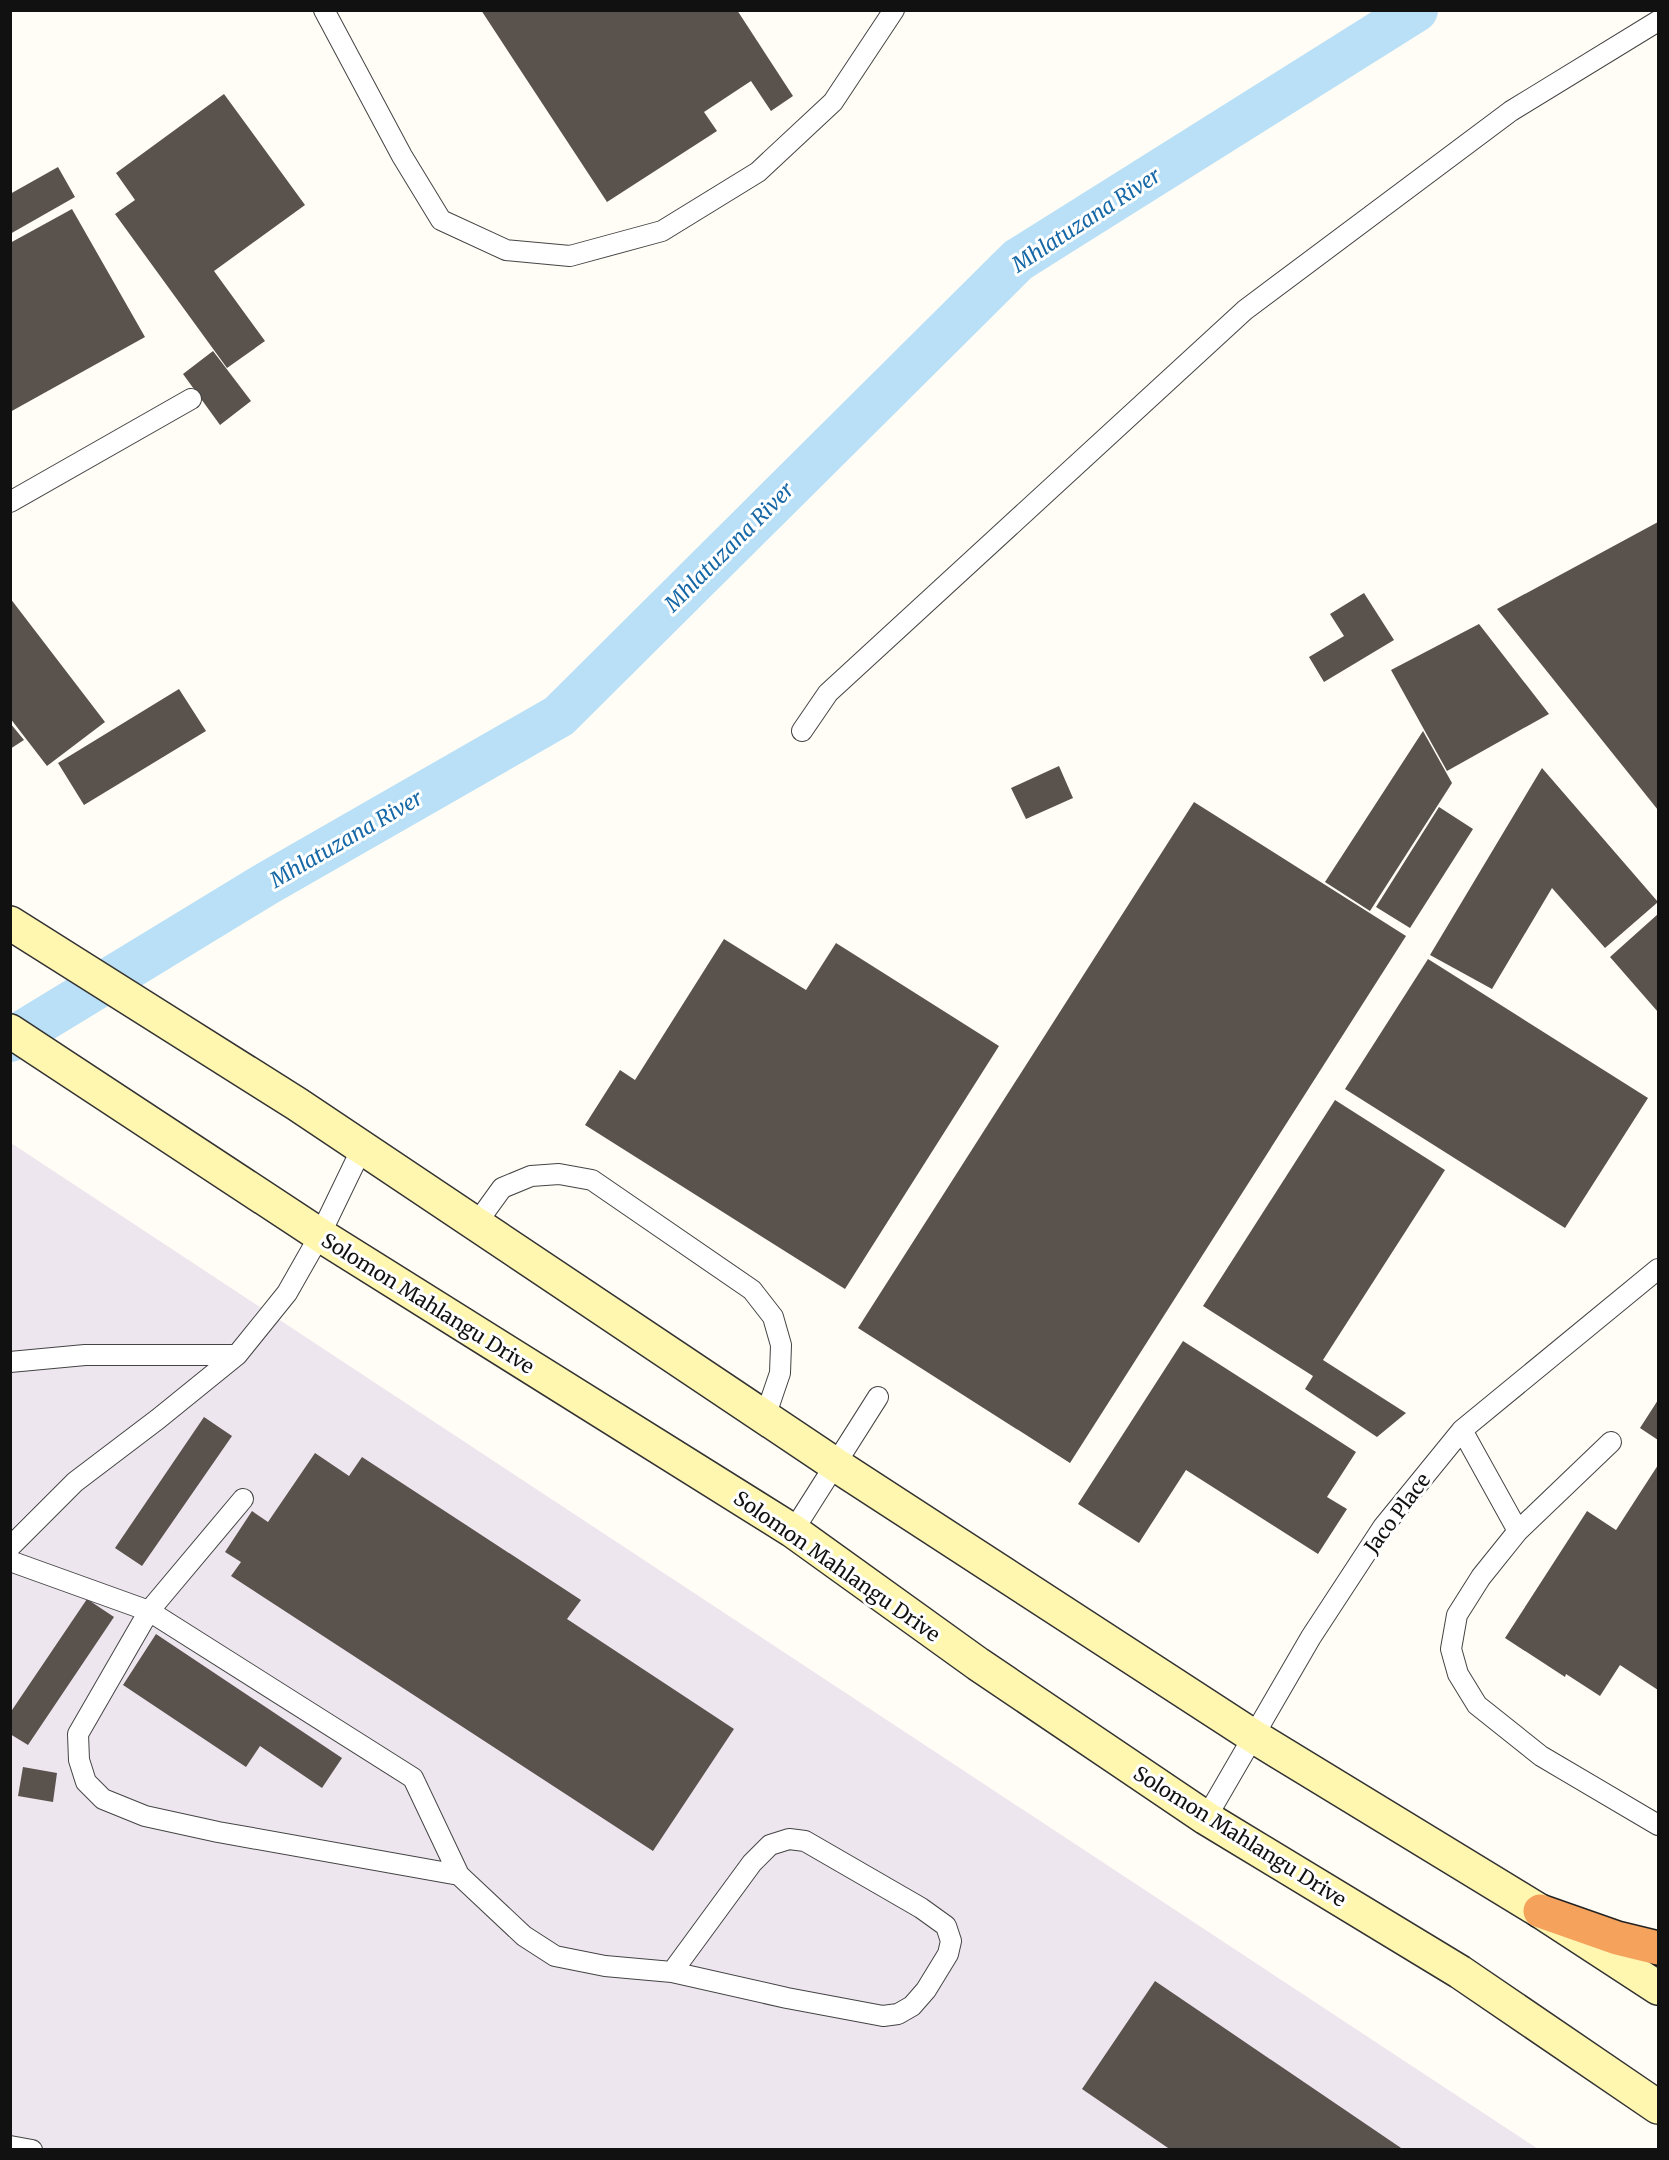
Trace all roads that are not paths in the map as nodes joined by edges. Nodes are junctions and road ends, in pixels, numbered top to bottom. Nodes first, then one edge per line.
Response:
1 (324, 10) edge
2 (894, 10) edge
3 (1659, 21) edge
4 (191, 399) dead end
5 (10, 502) edge
6 (802, 731) dead end
7 (10, 923) edge
8 (10, 1030) edge
9 (362, 1148) junction
10 (476, 1224) junction
11 (320, 1235) junction
12 (1659, 1269) edge
13 (237, 1354) junction
14 (10, 1362) edge
15 (878, 1397) dead end
16 (765, 1417) junction
17 (1462, 1430) junction
18 (1611, 1442) dead end
19 (836, 1465) junction
20 (243, 1499) dead end
21 (1518, 1531) junction
22 (793, 1532) junction
23 (10, 1547) edge
24 (10, 1562) edge
25 (149, 1611) junction
26 (1253, 1736) junction
27 (1206, 1818) junction
28 (1659, 1825) edge
29 (459, 1875) junction
30 (1540, 1911) junction
31 (1659, 1948) edge
32 (672, 1971) junction
33 (1659, 1988) edge
34 (1659, 2107) edge
35 (10, 2146) edge
36 (32, 2150) edge

1 - 2 lane
3 - 6 lane
4 - 5 lane
7 - 9 main road
8 - 11 main road, Solomon Mahlangu Drive
9 - 10 main road
9 - 11 lane
10 - 16 main road
10 - 16 lane
11 - 13 lane
11 - 22 main road, Solomon Mahlangu Drive
12 - 17 lane, Jaco Place
13 - 14 lane
13 - 23 lane
15 - 19 lane
16 - 19 main road
17 - 21 lane
17 - 26 lane, Jaco Place
18 - 21 lane
19 - 22 lane
19 - 26 main road
20 - 25 lane
21 - 28 lane
22 - 27 main road, Solomon Mahlangu Drive
24 - 25 lane
25 - 29 lane
25 - 29 lane
26 - 27 lane, Jaco Place
26 - 30 main road
27 - 34 main road, Solomon Mahlangu Drive
29 - 32 lane
30 - 31 highway
30 - 33 main road
32 - 32 lane
35 - 36 lane

